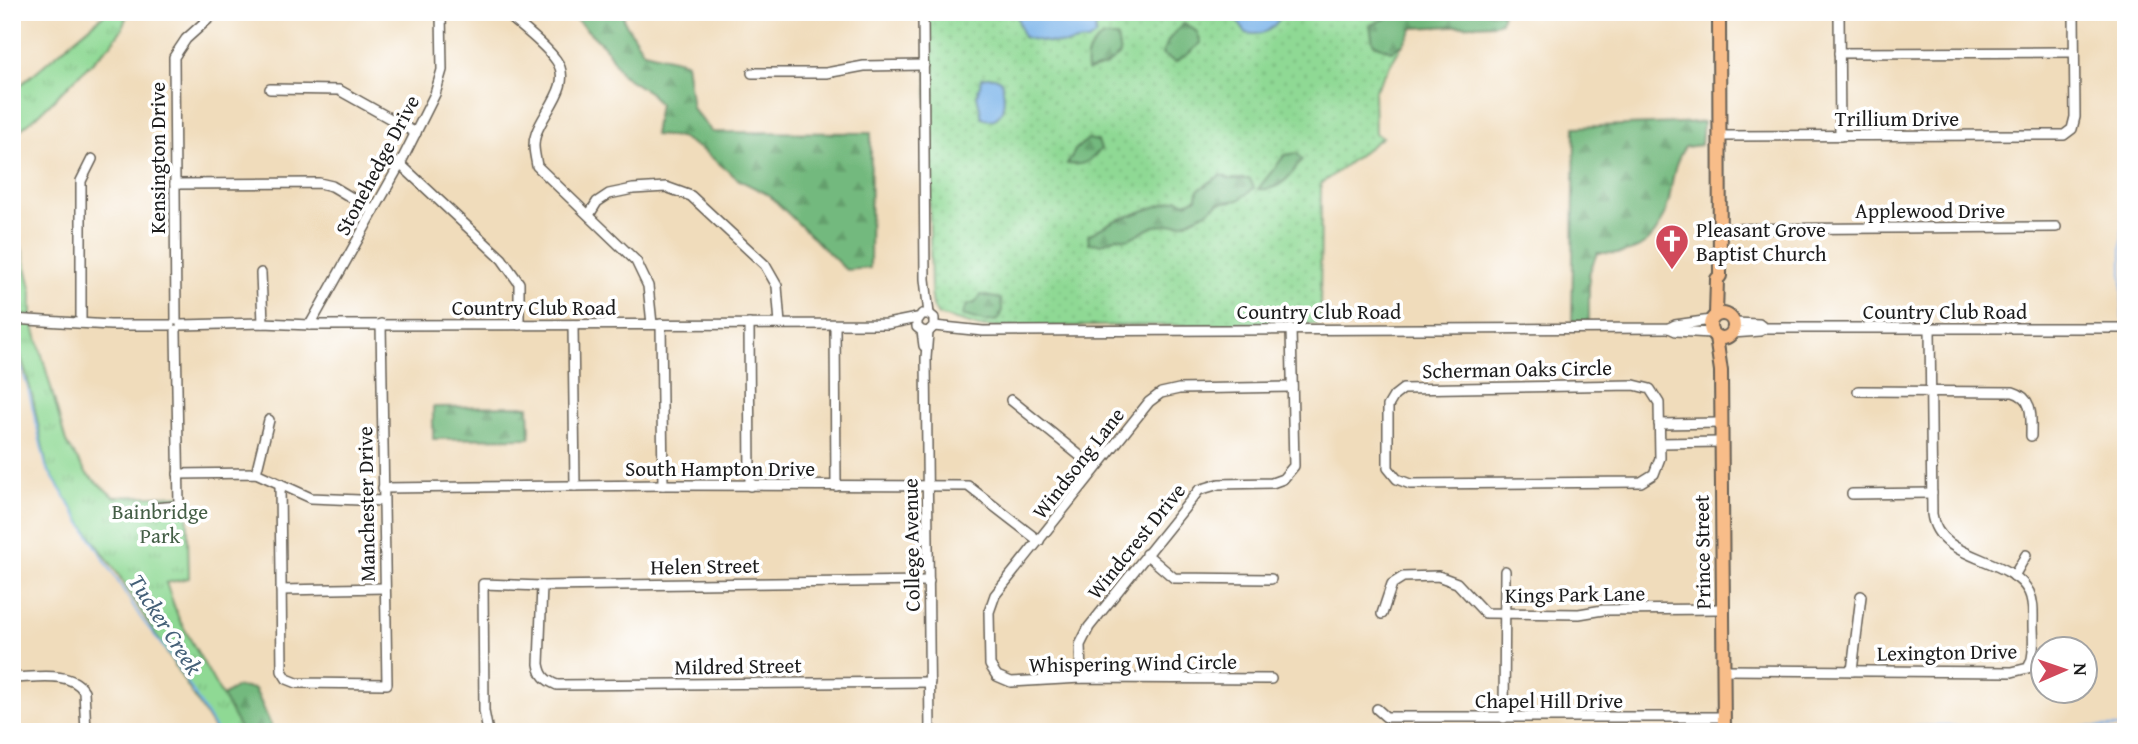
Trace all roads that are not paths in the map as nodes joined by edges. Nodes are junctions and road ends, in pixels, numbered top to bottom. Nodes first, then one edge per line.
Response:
1 (216, 12) edge
2 (441, 12) edge
3 (505, 12) edge
4 (923, 12) edge
5 (1719, 12) edge
6 (1839, 12) edge
7 (2074, 12) edge
8 (2074, 52) junction
9 (1839, 53) junction
10 (924, 65) junction
11 (752, 73) dead end
12 (270, 89) dead end
13 (416, 134) junction
14 (1719, 136) junction
15 (1840, 136) junction
16 (92, 159) dead end
17 (400, 164) junction
18 (175, 184) junction
19 (374, 211) junction
20 (589, 215) junction
21 (2056, 227) dead end
22 (1720, 229) junction
23 (261, 273) dead end
24 (12, 319) edge
25 (81, 323) junction
26 (263, 323) junction
27 (925, 323) junction
28 (381, 324) junction
29 (657, 324) junction
30 (749, 324) junction
31 (780, 324) junction
32 (176, 325) junction
33 (519, 325) junction
34 (573, 325) junction
35 (835, 325) junction
36 (310, 326) junction
37 (1722, 327) junction
38 (1930, 328) junction
39 (2126, 328) edge
40 (1291, 330) junction
41 (1292, 387) junction
42 (1858, 391) dead end
43 (1931, 391) junction
44 (1011, 400) dead end
45 (269, 420) dead end
46 (1720, 423) junction
47 (1659, 424) junction
48 (2031, 436) dead end
49 (1720, 442) junction
50 (1661, 443) junction
51 (1095, 468) junction
52 (256, 472) junction
53 (178, 474) junction
54 (280, 484) junction
55 (663, 485) junction
56 (575, 486) junction
57 (750, 486) junction
58 (836, 486) junction
59 (927, 486) junction
60 (383, 488) junction
61 (1852, 494) dead end
62 (1932, 494) junction
63 (383, 501) junction
64 (153, 508) dead end
65 (1039, 541) junction
66 (1146, 554) junction
67 (2026, 555) dead end
68 (1505, 571) dead end
69 (2014, 576) junction
70 (1271, 579) dead end
71 (929, 581) junction
72 (542, 586) junction
73 (385, 588) junction
74 (281, 590) junction
75 (1861, 596) dead end
76 (1722, 609) junction
77 (1382, 614) dead end
78 (1504, 614) junction
79 (1724, 670) junction
80 (1852, 671) junction
81 (997, 676) joint
82 (12, 678) edge
83 (1081, 678) junction
84 (1271, 679) dead end
85 (930, 682) junction
86 (1377, 709) dead end
87 (1724, 717) junction
88 (1504, 718) junction
89 (86, 732) edge
90 (488, 732) edge
91 (930, 732) edge
92 (1724, 732) edge

1 - 18 street, Kensington Drive
2 - 13 street, Stonehedge Drive
3 - 20 street
4 - 10 street, College Avenue
5 - 14 main road, Prince Street
6 - 9 street
7 - 8 street
8 - 9 street
8 - 15 street, Trillium Drive
9 - 15 street
10 - 11 street
10 - 27 street, College Avenue
12 - 13 street
13 - 17 street, Stonehedge Drive
14 - 15 street, Trillium Drive
14 - 22 main road, Prince Street
16 - 25 street
17 - 19 street, Stonehedge Drive
17 - 33 street
18 - 19 street
18 - 32 street, Kensington Drive
19 - 36 street, Stonehedge Drive
20 - 29 street
20 - 31 street
21 - 22 street, Applewood Drive
22 - 37 main road, Prince Street
23 - 26 street
24 - 25 street, Country Club Road
25 - 32 street, Country Club Road
26 - 32 street, Country Club Road
26 - 36 street, Country Club Road
27 - 35 street, Country Club Road
27 - 40 street, Country Club Road
27 - 59 street, College Avenue
28 - 33 street, Country Club Road
28 - 36 street, Country Club Road
28 - 60 street, Manchester Drive
29 - 30 street, Country Club Road
29 - 34 street, Country Club Road
29 - 55 street
30 - 31 street, Country Club Road
30 - 57 street
31 - 35 street, Country Club Road
32 - 53 street, Kensington Drive
33 - 34 street, Country Club Road
34 - 56 street
35 - 58 street
37 - 38 street, Country Club Road
37 - 40 street, Country Club Road
37 - 46 main road, Prince Street
38 - 39 street, Country Club Road
38 - 43 street, Lexington Drive
40 - 41 street, Windcrest Drive
41 - 51 street, Windsong Lane
41 - 66 street, Windcrest Drive
42 - 43 street
43 - 48 street
43 - 62 street, Lexington Drive
44 - 51 street
45 - 52 street
46 - 47 street
46 - 49 main road, Prince Street
47 - 50 street, Scherman Oaks Circle
47 - 50 street, Scherman Oaks Circle
49 - 50 street
49 - 76 main road, Prince Street
51 - 65 street, Windsong Lane
52 - 53 street
52 - 54 street
53 - 64 street, Kensington Drive
54 - 63 street
54 - 74 street
55 - 56 street, South Hampton Drive
55 - 57 street, South Hampton Drive
56 - 60 street, South Hampton Drive
57 - 58 street, South Hampton Drive
58 - 59 street, South Hampton Drive
59 - 65 street, South Hampton Drive
59 - 71 street, College Avenue
60 - 63 street, Manchester Drive
61 - 62 street
62 - 69 street, Lexington Drive
63 - 73 street, Manchester Drive
65 - 81 street, Windsong Lane
66 - 70 street
66 - 83 street, Windcrest Drive
67 - 69 street
68 - 78 street
69 - 80 street, Lexington Drive
71 - 72 street, Helen Street
71 - 85 street, College Avenue
72 - 85 street, Mildred Street
72 - 90 street, Helen Street
73 - 74 street
73 - 74 street, Manchester Drive
75 - 80 street
76 - 78 street, Kings Park Lane
76 - 79 main road, Prince Street
77 - 78 street, Kings Park Lane
78 - 88 street
79 - 80 street, Lexington Drive
79 - 87 main road, Prince Street
81 - 83 street, Whispering Wind Circle
82 - 89 street
83 - 84 street, Whispering Wind Circle
85 - 91 street, College Avenue
86 - 88 street, Chapel Hill Drive
87 - 88 street, Chapel Hill Drive
87 - 92 main road, Prince Street

